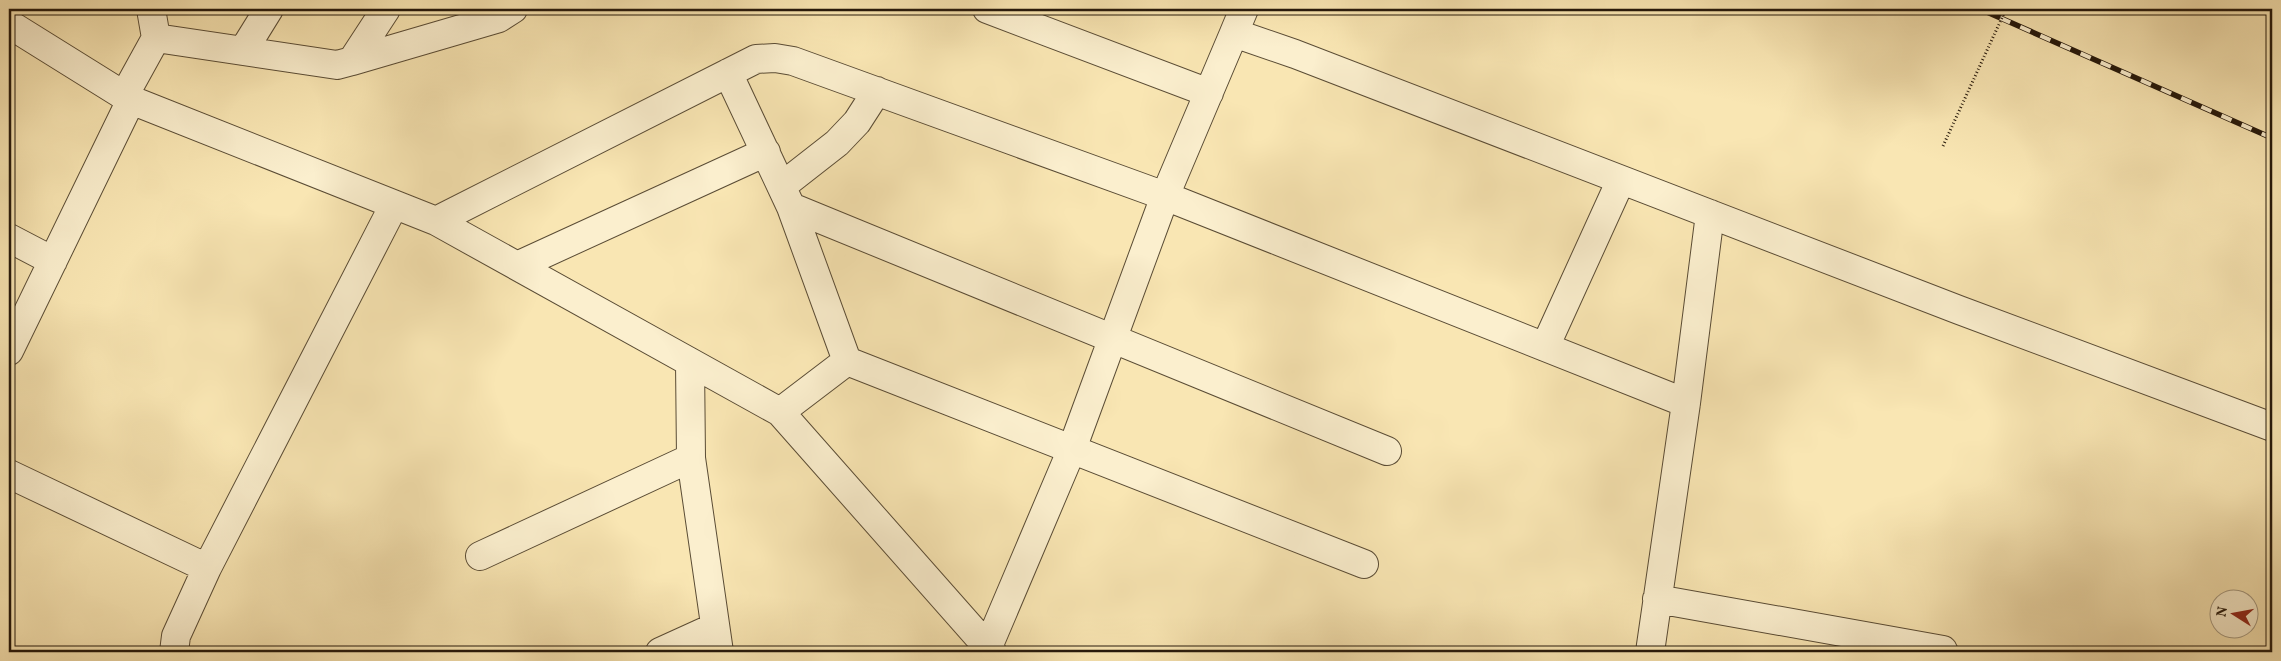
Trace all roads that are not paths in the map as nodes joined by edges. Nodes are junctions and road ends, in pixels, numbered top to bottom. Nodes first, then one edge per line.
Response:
1 (151, 9) edge
2 (269, 9) edge
3 (386, 9) edge
4 (513, 9) edge
5 (987, 9) edge
6 (1239, 21) edge
7 (9, 24) edge
8 (156, 38) junction
9 (243, 51) junction
10 (352, 62) junction
11 (728, 73) junction
12 (877, 91) junction
13 (1209, 93) junction
14 (127, 98) junction
15 (766, 152) junction
16 (1621, 180) junction
17 (786, 196) junction
18 (1165, 196) junction
19 (394, 205) junction
20 (1710, 214) junction
21 (436, 221) junction
22 (9, 238) edge
23 (53, 261) junction
24 (517, 266) junction
25 (1113, 338) junction
26 (1545, 347) junction
27 (9, 351) edge
28 (847, 361) junction
29 (690, 362) junction
30 (1686, 403) junction
31 (780, 412) junction
32 (2272, 427) edge
33 (1072, 449) junction
34 (1387, 451) dead end
35 (690, 458) junction
36 (9, 474) edge
37 (480, 556) dead end
38 (1364, 564) dead end
39 (206, 568) junction
40 (1657, 599) junction
41 (717, 640) edge
42 (170, 647) edge
43 (985, 647) edge
44 (1943, 650) dead end
45 (660, 652) edge
46 (1650, 652) edge

1 - 8 street
2 - 9 street
3 - 10 street
4 - 10 street
5 - 13 street
6 - 13 street
6 - 16 street
7 - 14 street
8 - 9 street
8 - 14 street
9 - 10 street
11 - 12 street
11 - 15 street
11 - 21 street
12 - 17 street
12 - 18 street
13 - 18 street
14 - 19 street
14 - 23 street
15 - 17 street
15 - 24 street
16 - 20 street
16 - 26 street
17 - 25 street
17 - 28 street
18 - 25 street
18 - 26 street
19 - 21 street
19 - 39 street
20 - 30 street
20 - 32 street
21 - 24 street
22 - 23 street
23 - 27 street
24 - 29 street
25 - 33 street
25 - 34 street
26 - 30 street
28 - 31 street
28 - 33 street
29 - 31 street
29 - 35 street
30 - 40 street
31 - 43 street
33 - 38 street
33 - 43 street
35 - 37 street
35 - 41 street
36 - 39 street
39 - 42 street
40 - 44 street
40 - 46 street
41 - 45 street

